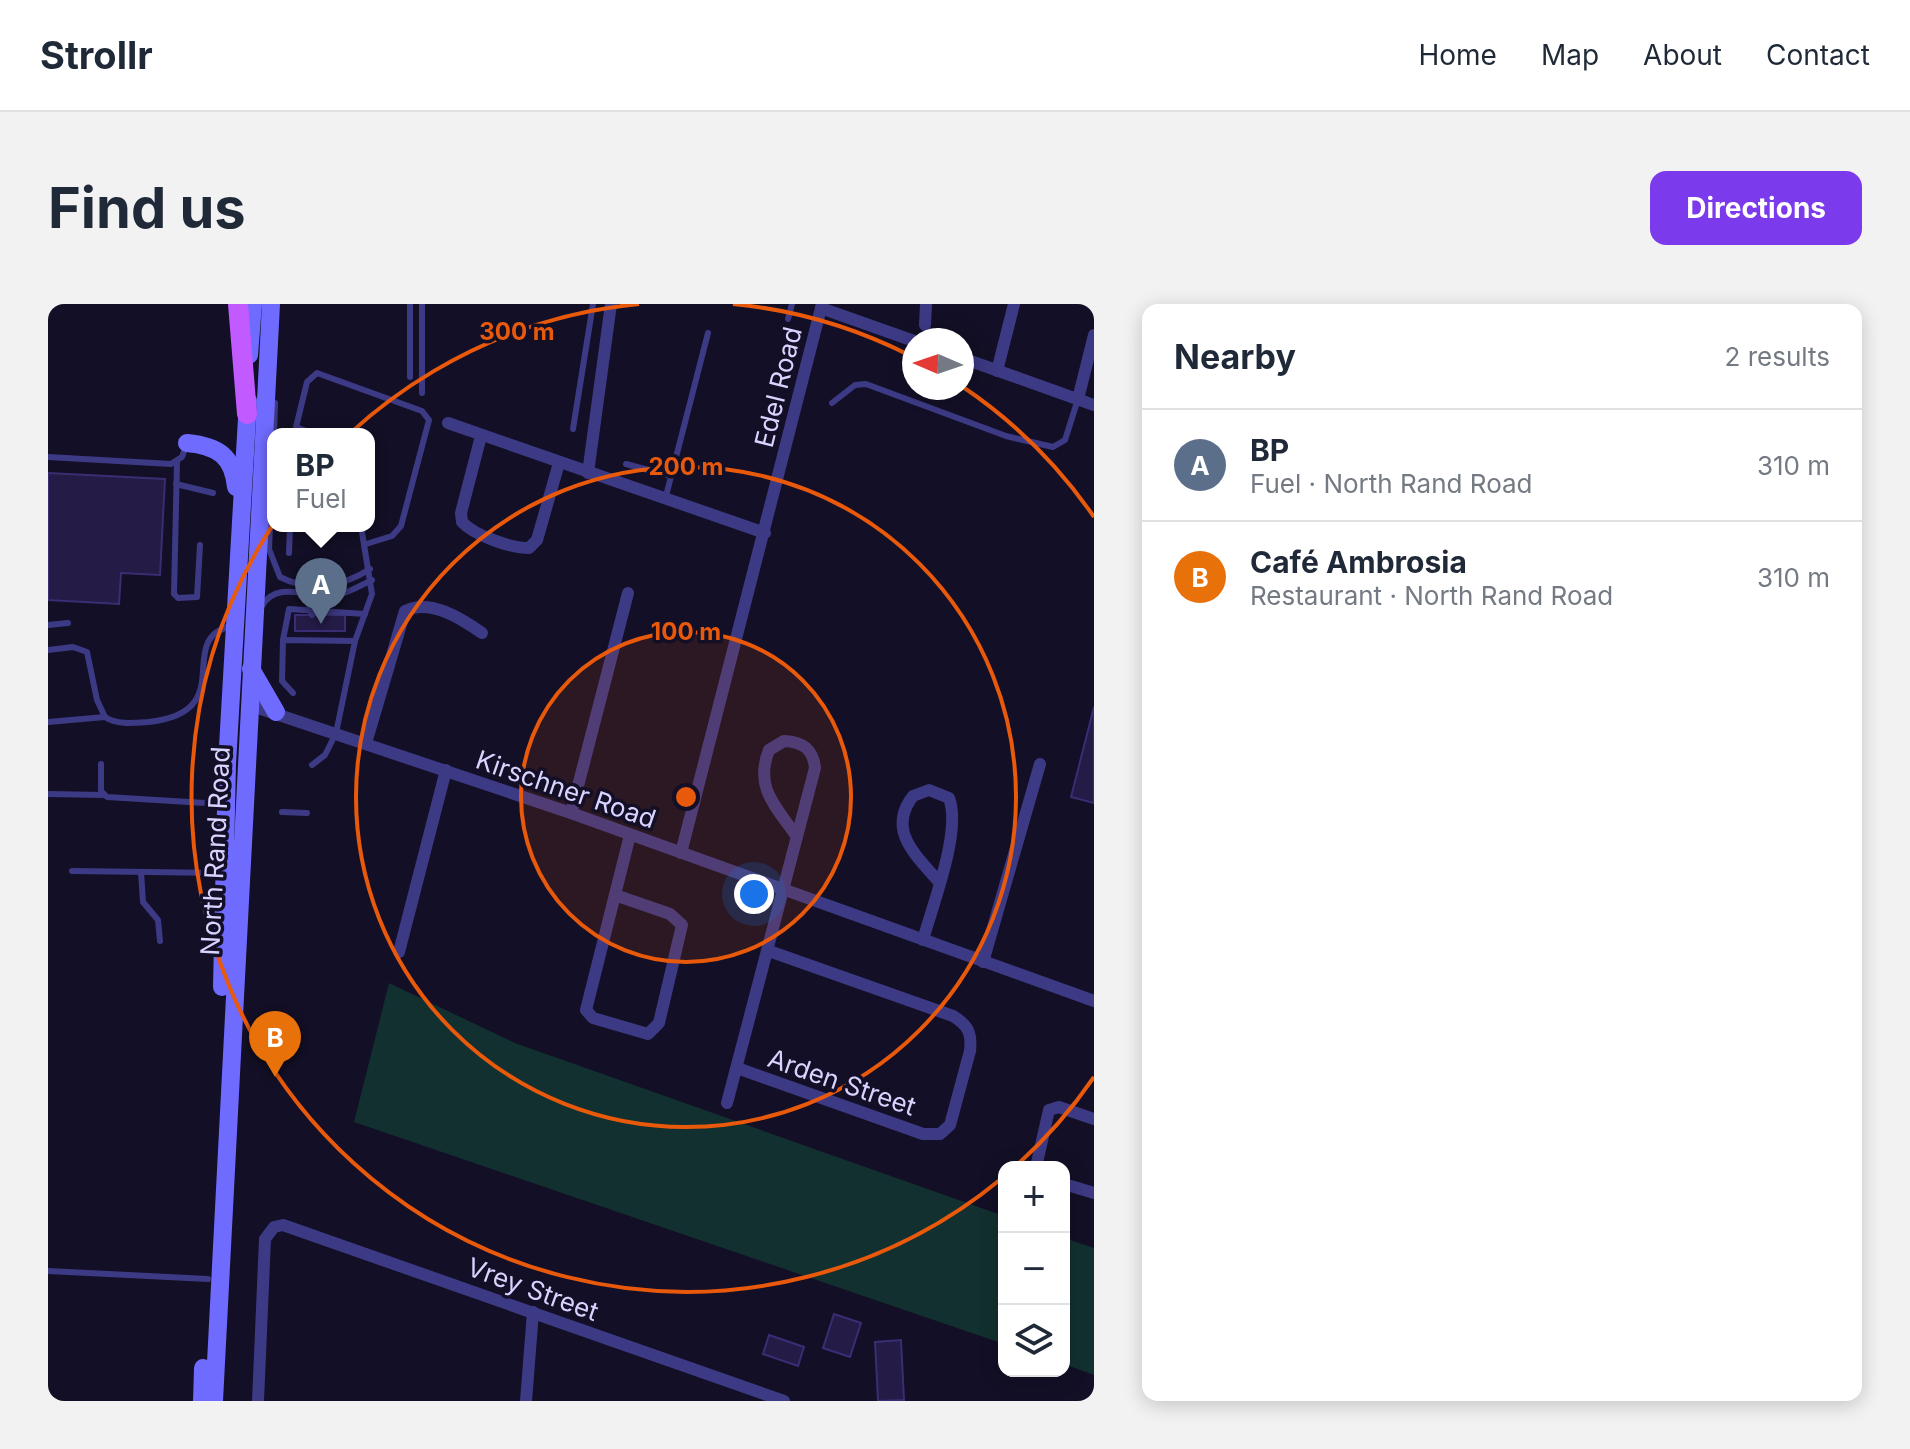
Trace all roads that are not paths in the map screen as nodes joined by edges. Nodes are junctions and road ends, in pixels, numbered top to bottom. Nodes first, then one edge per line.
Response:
1 (238, 304) edge
2 (253, 304) edge
3 (271, 304) edge
4 (410, 304) edge
5 (422, 304) edge
6 (593, 304) edge
7 (611, 304) edge
8 (792, 304) edge
9 (926, 304) edge
10 (1014, 304) edge
11 (822, 306) edge
12 (788, 319) dead end
13 (925, 325) dead end
14 (270, 332) junction
15 (708, 333) dead end
16 (1094, 335) edge
17 (902, 336) edge
18 (974, 362) edge
19 (997, 371) junction
20 (410, 377) dead end
21 (422, 393) dead end
22 (1078, 399) junction
23 (832, 403) dead end
24 (1094, 405) edge
25 (247, 414) junction
26 (448, 423) dead end
27 (274, 428) edge
28 (296, 428) edge
29 (573, 429) dead end
30 (481, 436) junction
31 (187, 443) joint
32 (48, 457) edge
33 (177, 462) junction
34 (559, 463) junction
35 (626, 464) dead end
36 (588, 473) junction
37 (671, 476) junction
38 (176, 484) junction
39 (213, 493) dead end
40 (665, 500) junction
41 (271, 532) edge
42 (290, 532) edge
43 (363, 532) edge
44 (765, 533) junction
45 (366, 544) junction
46 (200, 545) dead end
47 (289, 553) dead end
48 (238, 554) junction
49 (370, 569) junction
50 (372, 580) junction
51 (303, 583) junction
52 (628, 593) dead end
53 (306, 594) junction
54 (312, 612) junction
55 (365, 614) junction
56 (68, 623) dead end
57 (48, 625) edge
58 (244, 627) junction
59 (314, 631) dead end
60 (482, 633) dead end
61 (283, 640) junction
62 (316, 640) junction
63 (355, 641) junction
64 (48, 650) edge
65 (250, 667) junction
66 (293, 693) dead end
67 (249, 705) junction
68 (274, 712) junction
69 (105, 717) junction
70 (48, 722) edge
71 (247, 729) junction
72 (336, 733) junction
73 (366, 743) junction
74 (101, 764) dead end
75 (1040, 764) dead end
76 (312, 765) dead end
77 (446, 770) junction
78 (48, 794) edge
79 (104, 795) junction
80 (226, 805) junction
81 (282, 812) dead end
82 (307, 813) dead end
83 (571, 813) junction
84 (630, 835) junction
85 (797, 837) junction
86 (681, 853) junction
87 (224, 869) junction
88 (72, 871) dead end
89 (141, 872) junction
90 (939, 882) junction
91 (782, 890) junction
92 (615, 895) junction
93 (923, 940) junction
94 (160, 941) dead end
95 (769, 951) junction
96 (399, 952) dead end
97 (983, 962) junction
98 (1094, 1001) edge
99 (737, 1068) junction
100 (727, 1103) dead end
101 (1094, 1119) edge
102 (1037, 1161) edge
103 (1070, 1186) edge
104 (1094, 1193) edge
105 (48, 1271) edge
106 (208, 1279) junction
107 (533, 1312) junction
108 (202, 1401) edge
109 (214, 1401) edge
110 (258, 1401) edge
111 (526, 1401) edge
112 (784, 1401) edge

1 - 25 main road
2 - 25 main road, North Rand Road
3 - 14 main road, North Rand Road
4 - 20 lane
5 - 21 lane
6 - 29 lane
7 - 36 street
8 - 12 lane
9 - 13 street
10 - 19 street
11 - 17 street
11 - 44 street, Edel Road
14 - 27 lane
14 - 58 main road, North Rand Road
15 - 37 lane
16 - 22 street
18 - 19 street
19 - 22 street
22 - 23 lane
22 - 24 street
25 - 48 main road, North Rand Road
26 - 30 street
28 - 45 lane
30 - 34 street
30 - 34 street
31 - 33 lane
31 - 48 main road
32 - 33 lane
33 - 38 lane
34 - 36 street
35 - 37 lane
36 - 40 street
37 - 40 lane
38 - 39 lane
38 - 46 lane
40 - 44 street
41 - 51 lane
42 - 47 lane
43 - 45 lane
44 - 86 street, Edel Road
45 - 49 lane
48 - 58 main road, North Rand Road
49 - 50 lane
49 - 51 lane
50 - 53 lane
50 - 55 lane
51 - 53 lane
52 - 83 street
53 - 54 lane
53 - 58 lane
54 - 55 lane
54 - 61 lane
55 - 63 lane
56 - 57 lane
58 - 65 main road, North Rand Road
58 - 69 lane
58 - 80 main road, North Rand Road
59 - 62 lane
60 - 73 street
61 - 62 lane
61 - 66 lane
62 - 63 lane
63 - 72 lane
64 - 69 lane
65 - 67 main road, North Rand Road
65 - 68 main road
67 - 68 street, Kirschner Road
67 - 71 main road, North Rand Road
67 - 87 main road
68 - 71 main road
68 - 72 street, Kirschner Road
69 - 70 lane
71 - 109 main road, North Rand Road
72 - 73 street, Kirschner Road
72 - 76 lane
73 - 77 street, Kirschner Road
74 - 79 lane
75 - 97 street
77 - 83 street, Kirschner Road
77 - 96 street
78 - 79 lane
79 - 80 lane
80 - 87 main road, North Rand Road
81 - 82 lane
83 - 84 street, Kirschner Road
84 - 86 street, Kirschner Road
84 - 92 street
85 - 85 street, Arden Street
85 - 91 street, Arden Street
86 - 91 street, Kirschner Road
87 - 89 lane
87 - 106 main road, North Rand Road
88 - 89 lane
89 - 94 lane
90 - 90 street
90 - 93 street
91 - 93 street, Kirschner Road
91 - 95 street, Arden Street
92 - 92 street
93 - 97 street, Kirschner Road
95 - 99 street, Arden Street
95 - 99 street, Arden Street
97 - 98 street, Kirschner Road
99 - 100 street, Arden Street
101 - 102 street
103 - 104 street
105 - 106 lane
106 - 108 main road, North Rand Road
107 - 110 street, Vrey Street
107 - 111 street
107 - 112 street, Vrey Street

